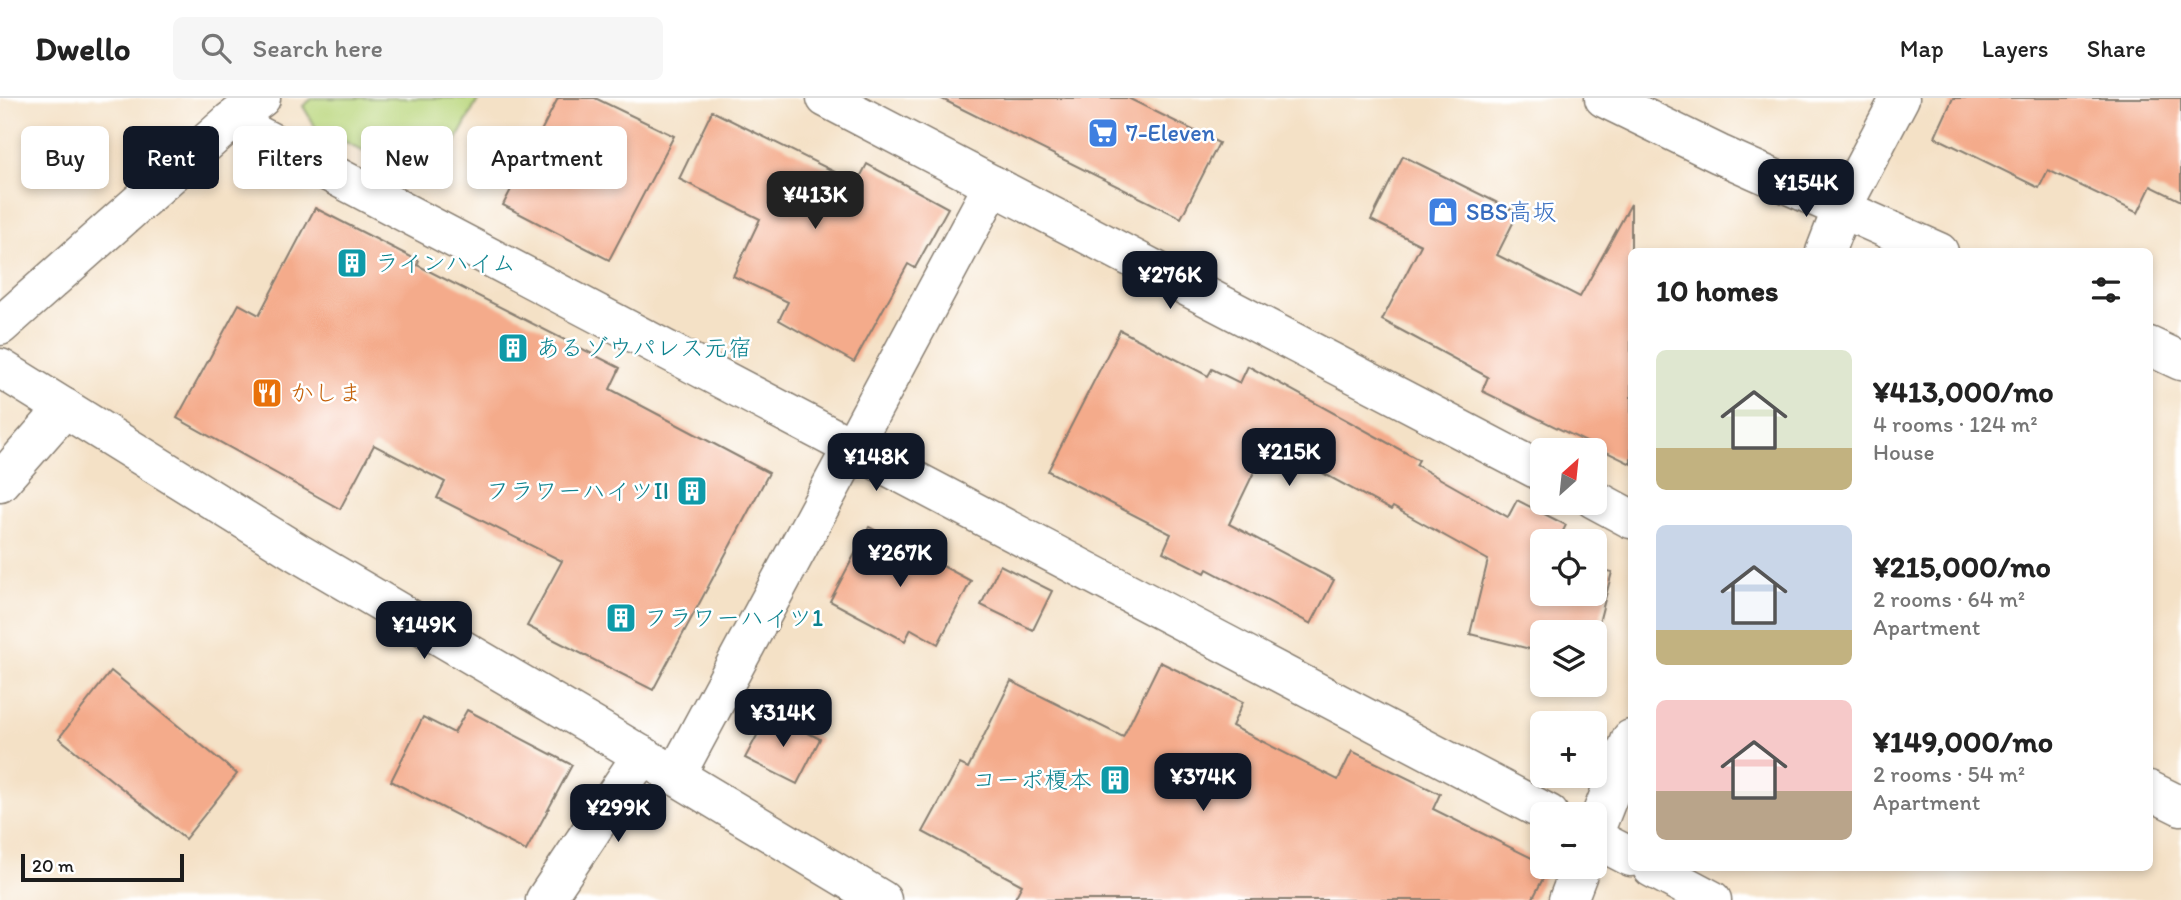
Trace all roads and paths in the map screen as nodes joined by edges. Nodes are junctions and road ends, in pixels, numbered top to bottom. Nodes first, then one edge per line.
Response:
1 (261, 98) edge
2 (827, 98) edge
3 (1604, 98) edge
4 (1900, 98) edge
5 (231, 121) junction
6 (993, 185) junction
7 (1842, 208) junction
8 (1827, 248) edge
9 (1930, 248) edge
10 (0, 326) edge
11 (2153, 348) edge
12 (2181, 361) edge
13 (0, 368) edge
14 (65, 408) junction
15 (853, 448) junction
16 (1530, 466) edge
17 (0, 482) edge
18 (1607, 506) edge
19 (1628, 517) edge
20 (1628, 747) edge
21 (642, 755) junction
22 (676, 775) junction
23 (2153, 792) edge
24 (1607, 802) edge
25 (1530, 804) edge
26 (2181, 806) edge
27 (1607, 843) edge
28 (1628, 855) edge
29 (1658, 871) edge
30 (1576, 879) edge
31 (545, 900) edge
32 (882, 900) edge
33 (1568, 900) edge
34 (1712, 900) edge

1 - 5 street
2 - 6 street
3 - 7 street
4 - 7 street
5 - 10 street
5 - 15 street
6 - 15 street
6 - 16 street
7 - 8 street
7 - 9 street
11 - 12 street
13 - 14 street
14 - 17 street
14 - 21 street
15 - 22 street
15 - 25 street
18 - 19 street
20 - 24 street
21 - 22 street
21 - 31 street
22 - 32 street
23 - 26 street
27 - 28 street
29 - 34 street
30 - 33 street

